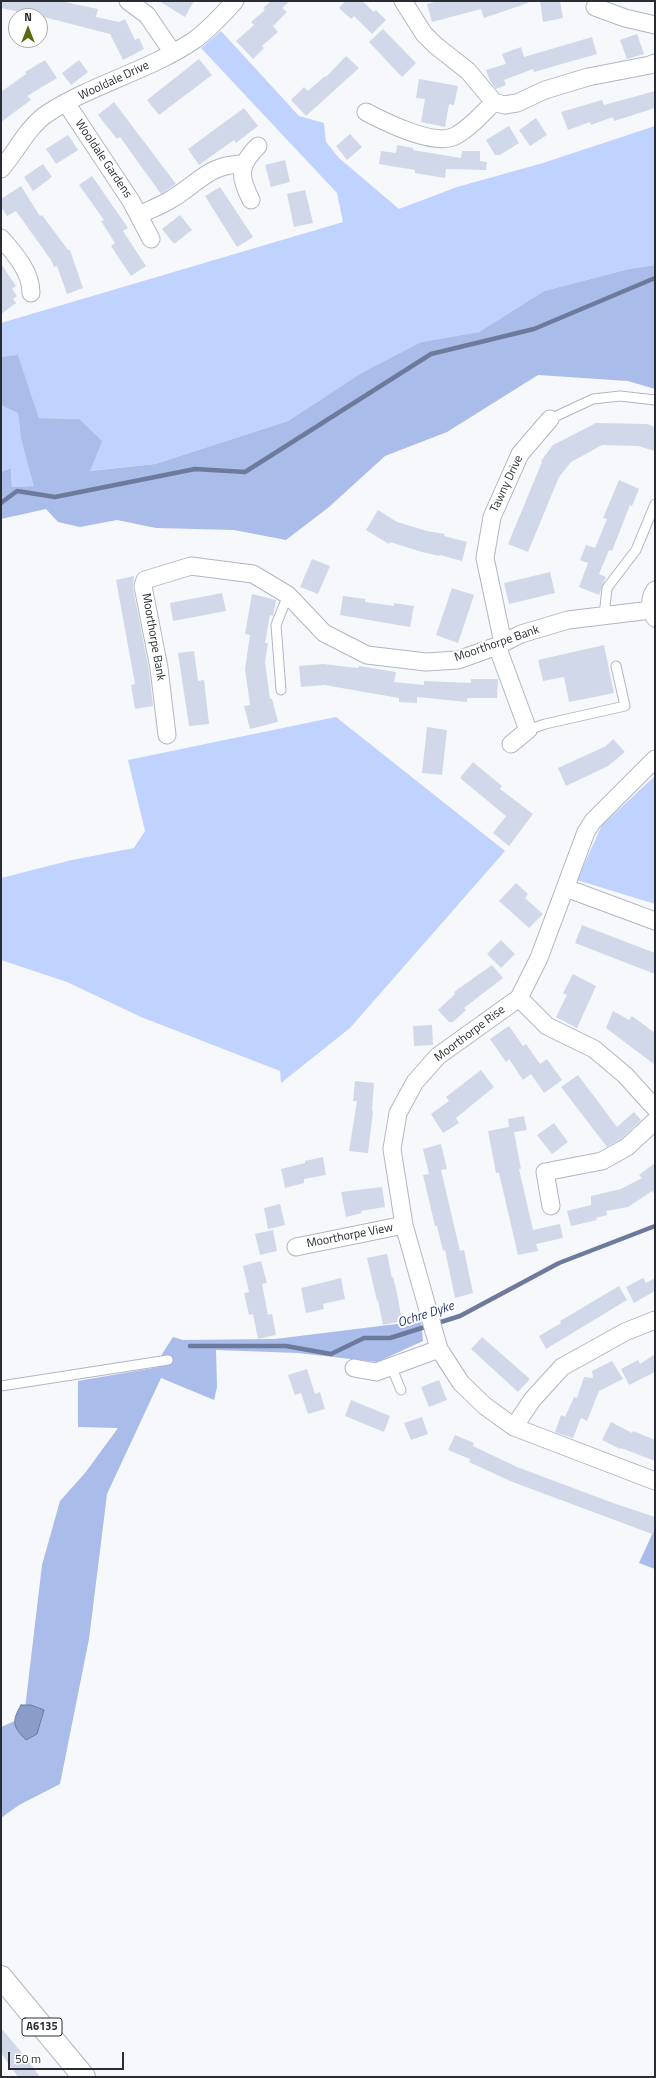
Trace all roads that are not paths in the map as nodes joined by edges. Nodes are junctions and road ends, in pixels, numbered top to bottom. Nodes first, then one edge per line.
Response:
1 (128, 1) edge
2 (235, 1) edge
3 (403, 1) edge
4 (594, 7) dead end
5 (655, 25) edge
6 (173, 53) junction
7 (655, 63) edge
8 (494, 102) junction
9 (66, 103) junction
10 (366, 112) dead end
11 (258, 146) dead end
12 (243, 164) junction
13 (1, 169) edge
14 (251, 200) dead end
15 (139, 215) junction
16 (1, 238) edge
17 (150, 239) dead end
18 (31, 293) dead end
19 (655, 400) edge
20 (550, 419) joint
21 (655, 504) edge
22 (655, 590) edge
23 (288, 595) junction
24 (653, 614) edge
25 (604, 616) junction
26 (500, 644) junction
27 (616, 666) dead end
28 (280, 690) dead end
29 (528, 730) junction
30 (167, 735) dead end
31 (511, 744) dead end
32 (655, 759) edge
33 (566, 888) junction
34 (655, 921) edge
35 (519, 998) junction
36 (655, 1108) edge
37 (655, 1121) edge
38 (551, 1206) dead end
39 (404, 1225) junction
40 (296, 1247) dead end
41 (655, 1320) edge
42 (438, 1345) junction
43 (168, 1360) dead end
44 (391, 1366) junction
45 (354, 1368) dead end
46 (1, 1386) edge
47 (401, 1390) dead end
48 (514, 1427) junction
49 (655, 1481) edge
50 (1, 1977) edge
51 (84, 2077) edge

1 - 6 street
2 - 6 street, Wooldale Drive
3 - 8 street
4 - 5 street
6 - 9 street, Wooldale Drive
7 - 8 street
8 - 10 street
9 - 13 street, Wooldale Drive
9 - 15 street, Wooldale Gardens
11 - 12 street
12 - 14 street
12 - 15 street
15 - 17 street, Wooldale Gardens
16 - 18 street
19 - 20 lane, Tawny Drive
20 - 26 street, Tawny Drive
21 - 25 lane
22 - 24 street
23 - 26 street, Moorthorpe Bank
23 - 28 lane
23 - 30 street, Moorthorpe Bank
24 - 25 street, Moorthorpe Bank
25 - 26 street, Moorthorpe Bank
26 - 29 street, Tawny Drive
27 - 29 lane
29 - 31 street
32 - 33 street, Moorthorpe Rise
33 - 34 street
33 - 35 street, Moorthorpe Rise
35 - 36 street
35 - 39 street, Moorthorpe Rise
37 - 38 street
39 - 40 street, Moorthorpe View
39 - 42 street, Moorthorpe Rise
41 - 48 street
42 - 44 street
42 - 48 street, Moorthorpe Rise
43 - 46 lane
44 - 45 street
44 - 47 lane
48 - 49 street, Moorthorpe Rise
50 - 51 main road, A6135

